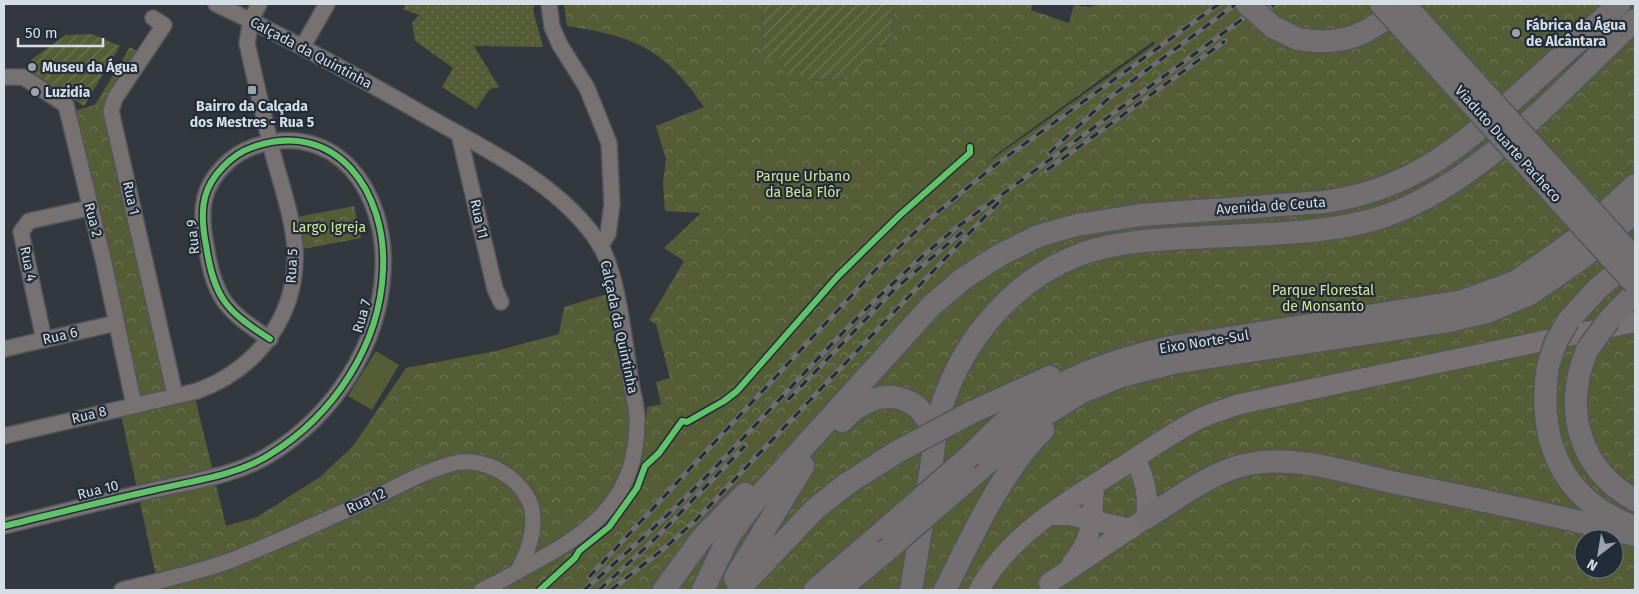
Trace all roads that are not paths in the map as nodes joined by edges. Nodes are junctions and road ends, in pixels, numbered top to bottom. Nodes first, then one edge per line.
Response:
1 (216, 4) edge
2 (259, 4) edge
3 (327, 4) edge
4 (549, 4) edge
5 (1247, 4) edge
6 (1381, 4) edge
7 (1404, 4) edge
8 (1619, 4) edge
9 (153, 18) dead end
10 (251, 20) junction
11 (1635, 20) edge
12 (303, 46) junction
13 (4, 77) edge
14 (460, 134) junction
15 (270, 141) junction
16 (1635, 185) edge
17 (1324, 202) junction
18 (89, 208) junction
19 (1635, 212) edge
20 (1141, 215) junction
21 (1327, 228) junction
22 (1144, 240) junction
23 (600, 246) junction
24 (1635, 258) edge
25 (1635, 284) edge
26 (1635, 293) edge
27 (501, 302) dead end
28 (1635, 322) edge
29 (116, 323) junction
30 (270, 339) junction
31 (44, 340) junction
32 (896, 343) junction
33 (4, 349) edge
34 (1115, 369) junction
35 (175, 395) junction
36 (134, 405) junction
37 (4, 436) edge
38 (934, 446) junction
39 (1135, 459) junction
40 (803, 466) junction
41 (198, 480) joint
42 (1094, 484) junction
43 (1635, 500) edge
44 (1050, 515) junction
45 (1092, 521) junction
46 (1138, 524) junction
47 (4, 526) edge
48 (1635, 528) edge
49 (1635, 535) edge
50 (713, 570) junction
51 (517, 572) junction
52 (1046, 586) edge
53 (122, 590) edge
54 (482, 590) edge
55 (664, 590) edge
56 (703, 590) edge
57 (728, 590) edge
58 (738, 590) edge
59 (815, 590) edge
60 (839, 590) edge
61 (911, 590) edge
62 (946, 590) edge
63 (979, 590) edge

1 - 10 street, Calçada da Quintinha
2 - 10 street, Rua 5
3 - 12 street
4 - 23 street
5 - 7 highway, bridge
6 - 25 highway, Viaduto Duarte Pacheco, bridge
7 - 24 highway, Viaduto Duarte Pacheco, bridge
8 - 17 highway, Avenida de Ceuta
9 - 35 street, Rua 1
10 - 12 street, Calçada da Quintinha
10 - 15 street, Rua 5
11 - 21 highway, Avenida de Ceuta
12 - 14 street, Calçada da Quintinha
13 - 18 street, Rua 2
14 - 23 street, Calçada da Quintinha
14 - 27 street, Rua 11
15 - 30 street, Rua 5
15 - 30 street, Rua 9
15 - 41 street, Rua 7
16 - 34 highway, Eixo Norte-Sul
17 - 20 highway, Avenida de Ceuta
17 - 21 highway
18 - 29 street, Rua 2
18 - 31 street, Rua 4
19 - 34 highway, Eixo Norte-Sul
20 - 22 highway
20 - 32 highway, Avenida de Ceuta
21 - 22 highway, Avenida de Ceuta
22 - 38 highway, Avenida de Ceuta
23 - 51 street, Calçada da Quintinha
24 - 48 highway, bridge
26 - 43 highway, bridge
28 - 39 main road
29 - 31 street, Rua 6
29 - 36 street, Rua 2
30 - 35 street, Rua 5
31 - 33 street, Rua 6
32 - 50 highway
32 - 55 highway
34 - 58 highway, bridge
34 - 59 highway, Eixo Norte-Sul, bridge
34 - 60 highway, Eixo Norte-Sul, bridge
34 - 62 highway
35 - 36 street, Rua 8
36 - 37 street, Rua 8
38 - 40 highway
38 - 61 highway, Avenida de Ceuta
39 - 42 main road
39 - 46 main road
40 - 50 highway
40 - 57 highway
41 - 47 street, Rua 10
42 - 44 main road
42 - 45 main road
44 - 45 main road
44 - 63 main road
45 - 46 main road
45 - 52 main road
46 - 49 highway
46 - 52 main road
50 - 56 highway
51 - 53 street, Rua 12
51 - 54 street, Calçada da Quintinha

